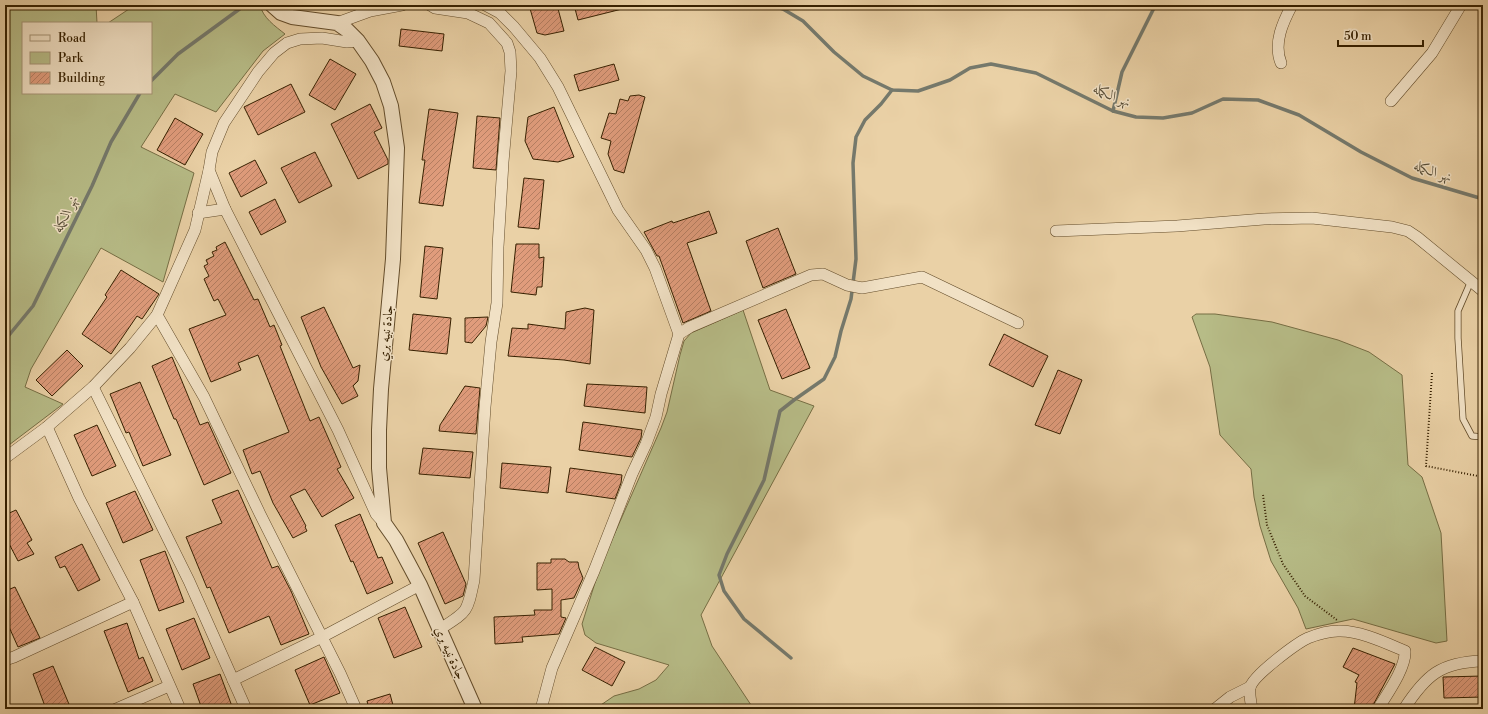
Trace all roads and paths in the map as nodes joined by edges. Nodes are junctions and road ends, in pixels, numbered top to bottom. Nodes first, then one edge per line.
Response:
1 (272, 5) edge
2 (402, 5) edge
3 (430, 5) edge
4 (485, 5) edge
5 (1292, 5) edge
6 (1461, 5) edge
7 (337, 23) junction
8 (358, 40) junction
9 (1281, 63) dead end
10 (1391, 101) dead end
11 (209, 170) junction
12 (225, 209) junction
13 (198, 213) junction
14 (1056, 231) dead end
15 (1471, 281) junction
16 (1483, 290) edge
17 (157, 315) junction
18 (1018, 323) dead end
19 (679, 334) junction
20 (1432, 373) dead end
21 (93, 387) junction
22 (47, 428) junction
23 (1483, 437) edge
24 (5, 458) edge
25 (1483, 477) edge
26 (1262, 496) dead end
27 (384, 523) junction
28 (420, 585) junction
29 (132, 602) junction
30 (440, 629) junction
31 (1350, 632) junction
32 (322, 637) junction
33 (5, 660) edge
34 (1483, 660) edge
35 (233, 680) junction
36 (169, 686) junction
37 (1250, 687) junction
38 (116, 709) edge
39 (180, 709) edge
40 (246, 709) edge
41 (356, 709) edge
42 (475, 709) edge
43 (542, 709) edge
44 (1214, 709) edge
45 (1252, 709) edge
46 (1378, 709) edge
47 (1404, 709) edge

1 - 7 street
2 - 7 street
3 - 30 street
4 - 19 street
5 - 9 street
6 - 10 street
7 - 8 street, جادة نبيه بري
8 - 11 street
8 - 27 street, جادة نبيه بري
11 - 12 street
11 - 13 street
12 - 13 street
12 - 27 street
13 - 17 street
14 - 15 street
15 - 16 street
15 - 23 lane
17 - 21 street
17 - 32 street
18 - 19 street
19 - 43 street
20 - 25 path
21 - 22 street
21 - 35 street
22 - 24 street
22 - 29 street
26 - 31 path
27 - 28 street, جادة نبيه بري
28 - 30 street, جادة نبيه بري
28 - 32 street
29 - 33 street
29 - 36 street
30 - 42 street, جادة نبيه بري
31 - 37 street
31 - 46 street
32 - 35 street
32 - 41 street
34 - 47 street
35 - 40 street
36 - 38 street
36 - 39 street
37 - 44 street
37 - 45 street

